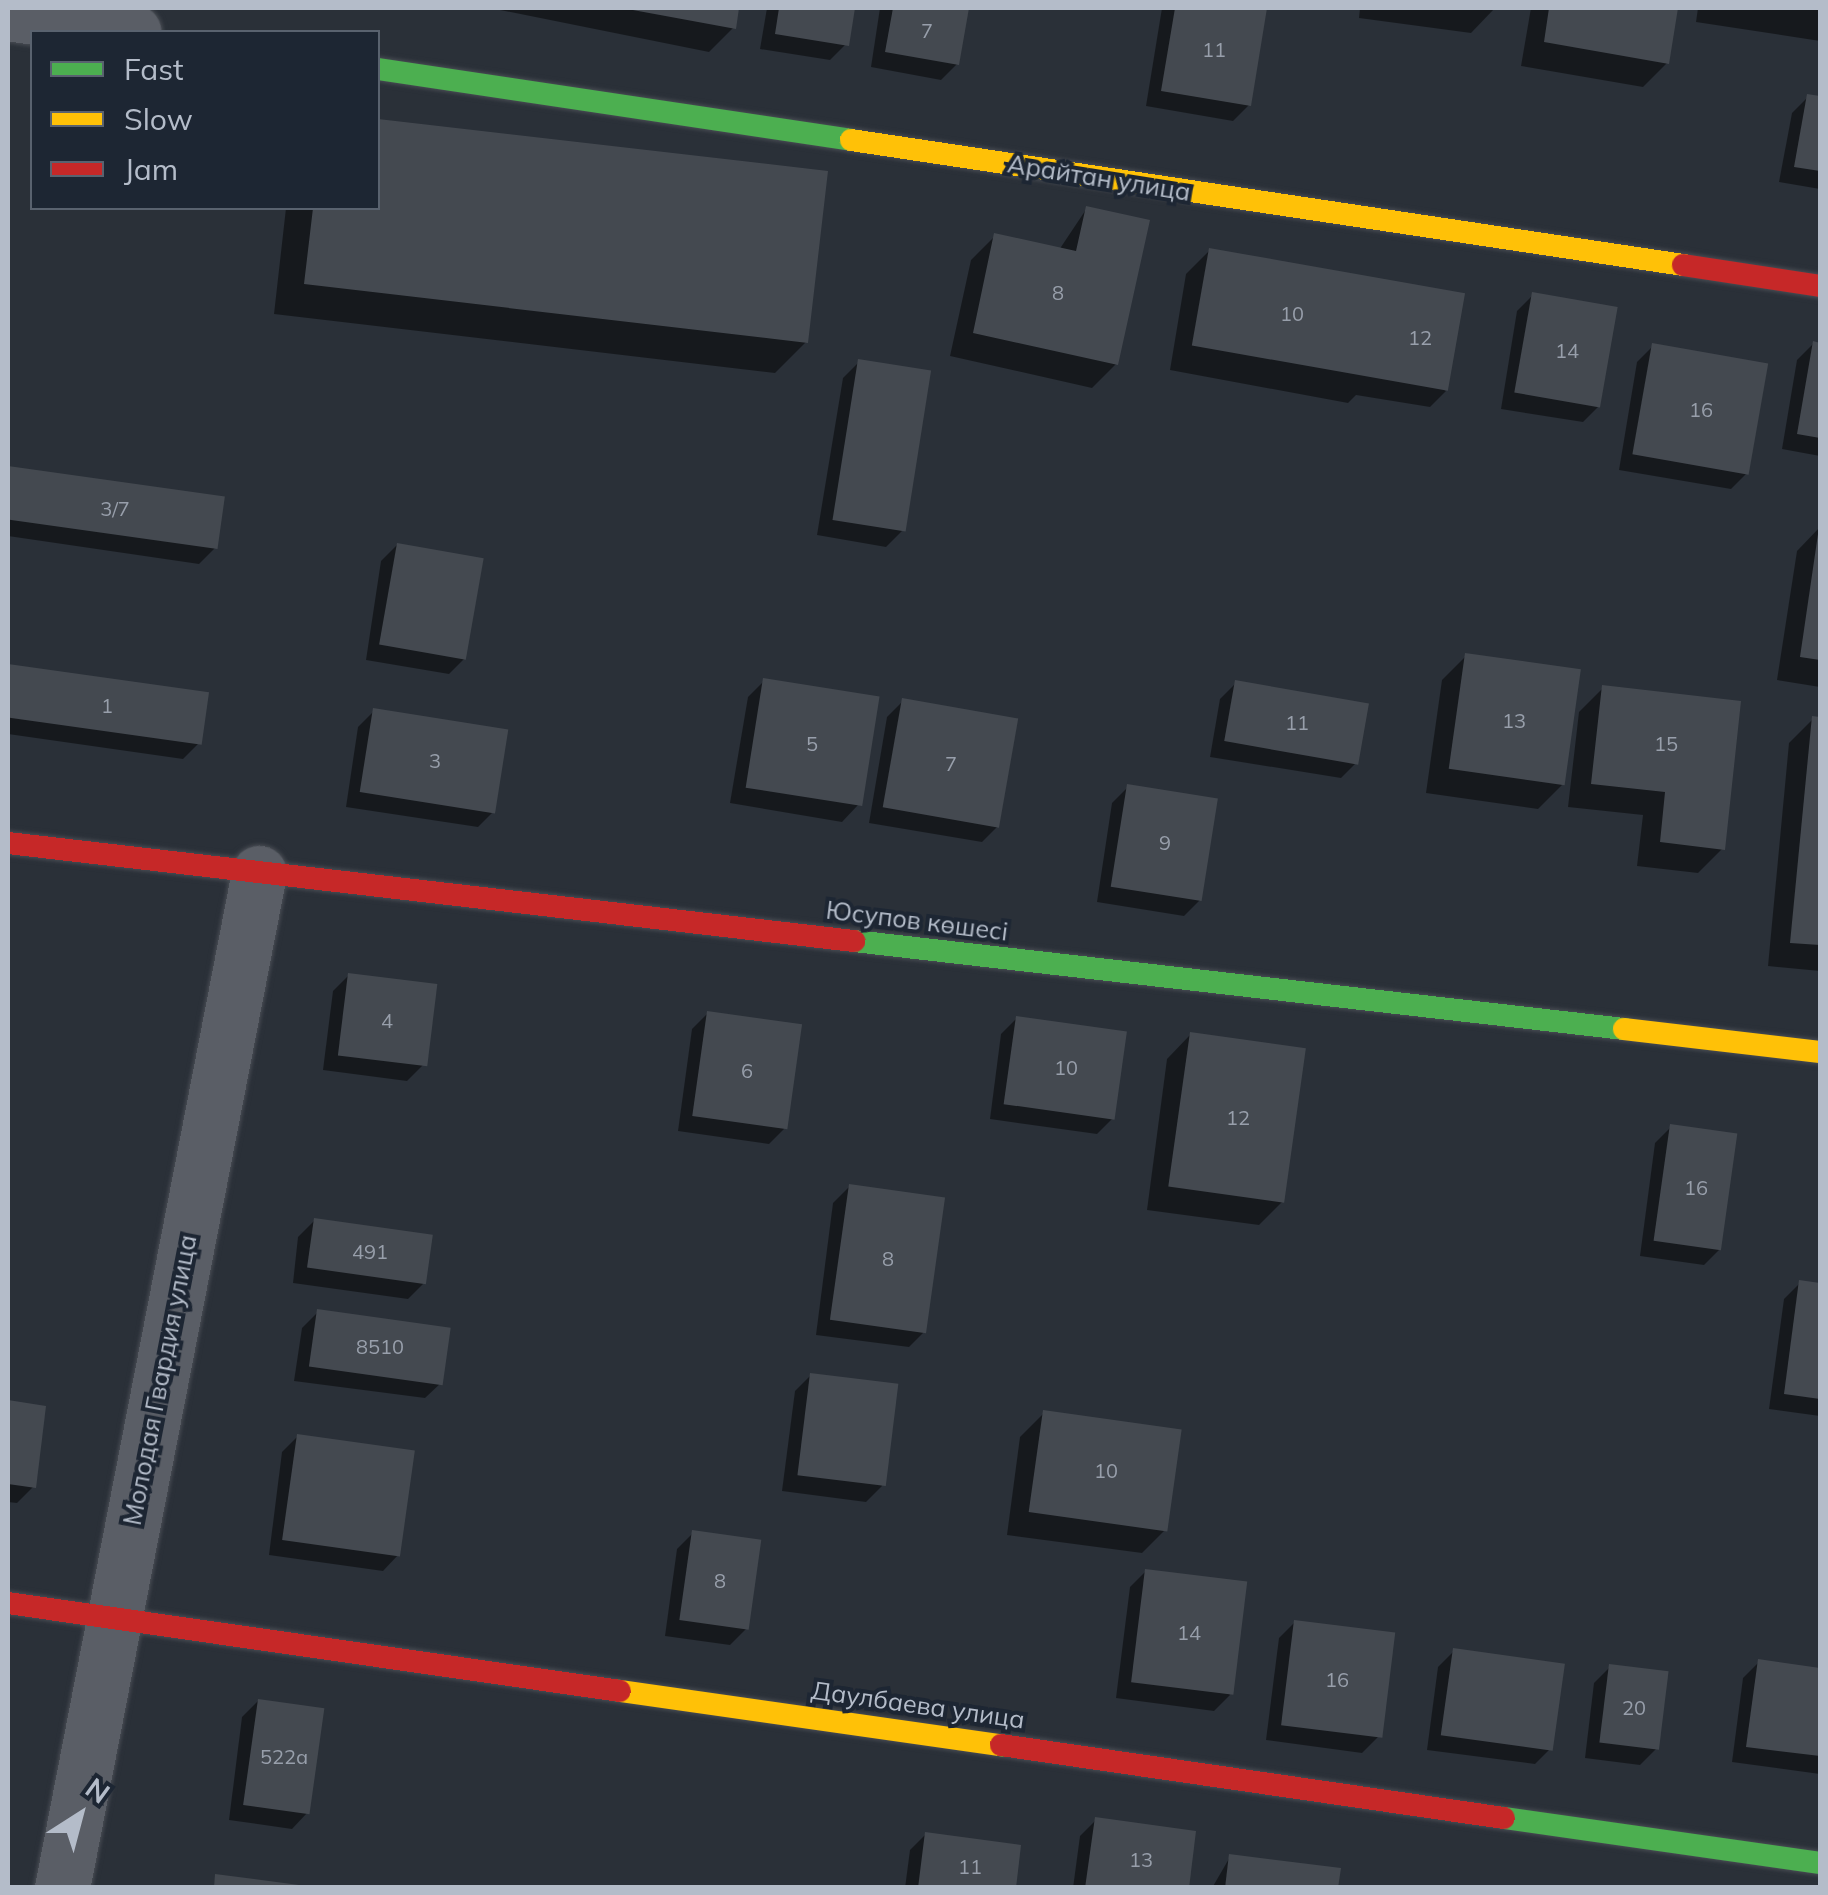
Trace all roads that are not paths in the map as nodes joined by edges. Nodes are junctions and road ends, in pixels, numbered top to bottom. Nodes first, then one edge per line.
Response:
1 (8, 14) edge
2 (120, 30) edge
3 (380, 69) edge
4 (1820, 286) edge
5 (8, 843) edge
6 (259, 873) junction
7 (1820, 1052) edge
8 (8, 1603) edge
9 (114, 1617) junction
10 (1820, 1863) edge
11 (62, 1888) edge

1 - 2 street
3 - 4 street, Арайтан улица
5 - 6 street, Юсупов көшесі
6 - 7 street, Юсупов көшесі
6 - 9 street, Молодая Гвардия улица
8 - 9 street, Даулбаева улица
9 - 10 street, Даулбаева улица
9 - 11 street, Молодая Гвардия улица

